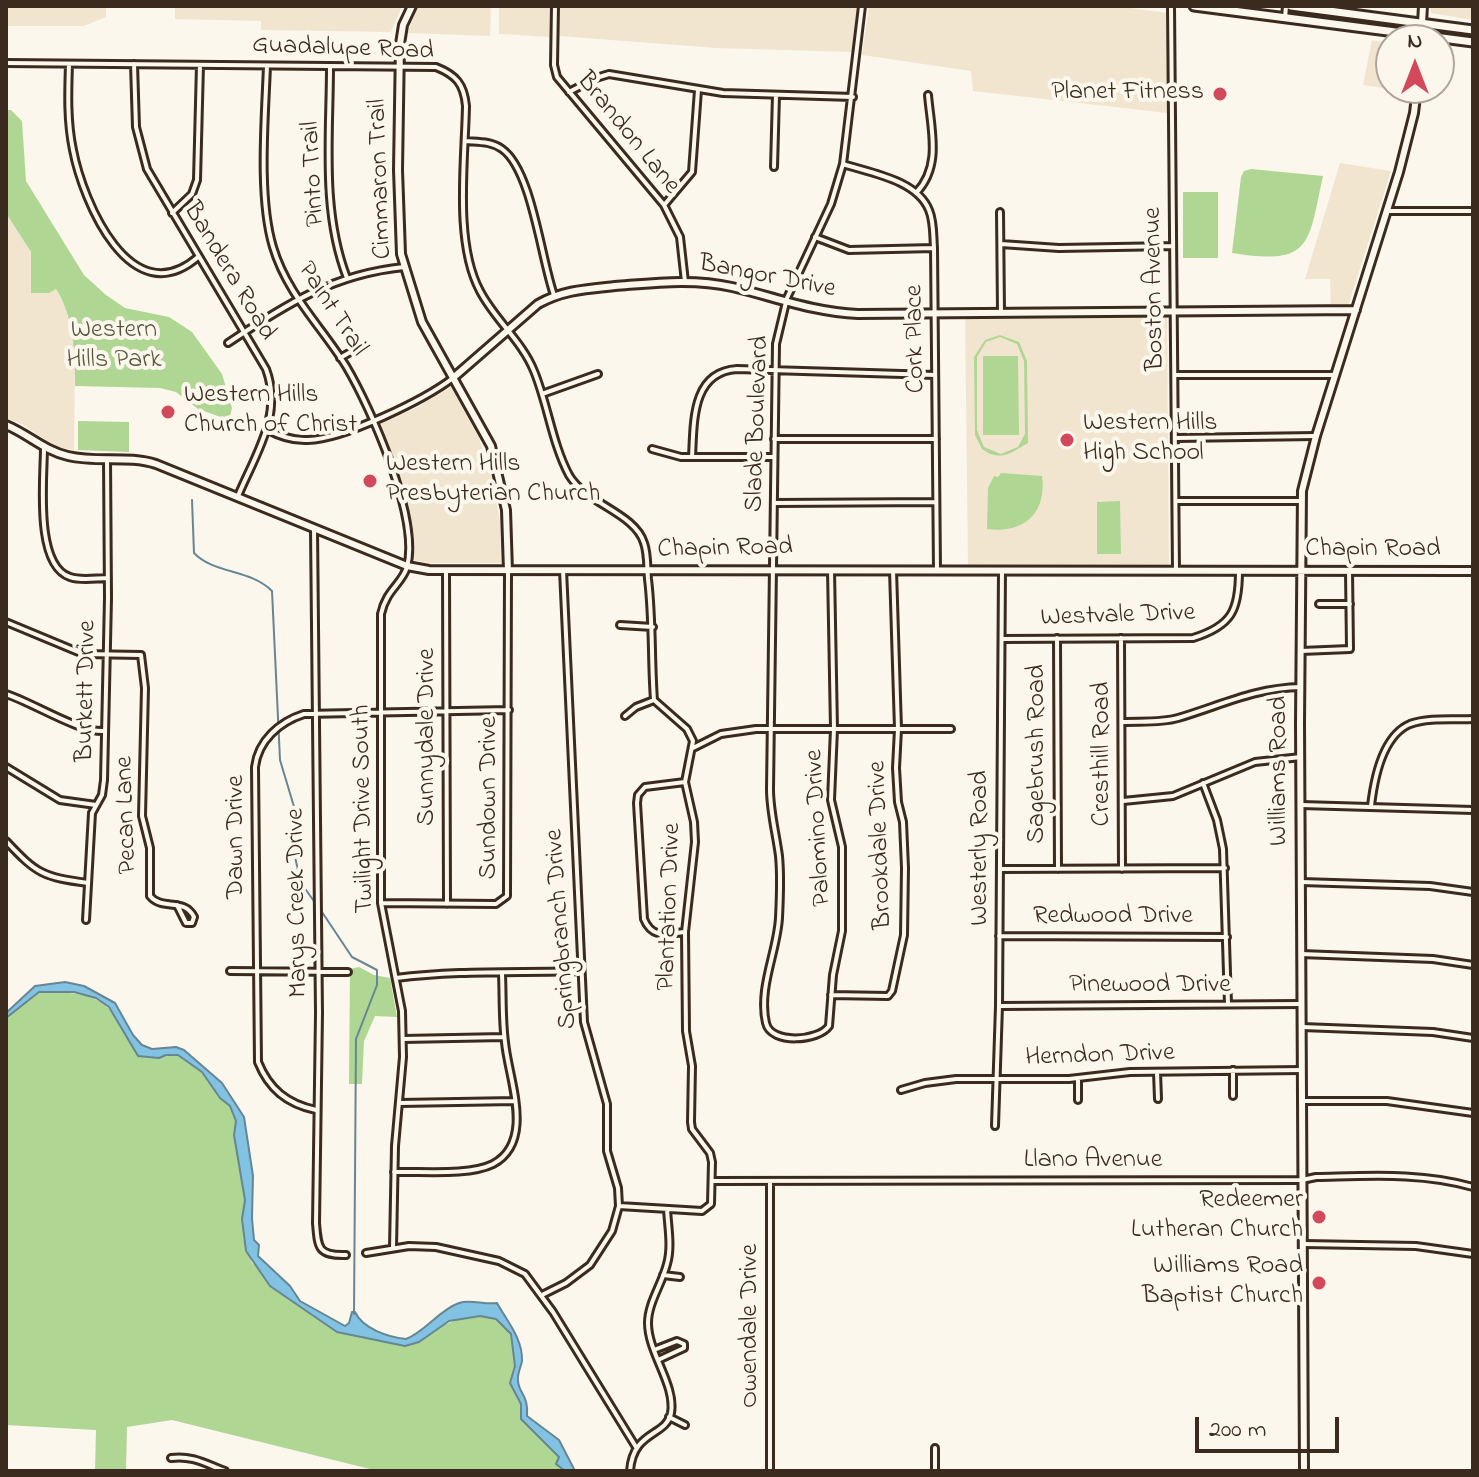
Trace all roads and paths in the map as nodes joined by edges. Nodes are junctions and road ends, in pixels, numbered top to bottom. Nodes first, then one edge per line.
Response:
1 (412, 6) edge
2 (555, 6) edge
3 (862, 6) edge
4 (1171, 6) edge
5 (1194, 6) edge
6 (1288, 6) edge
7 (1423, 6) edge
8 (1285, 18) junction
9 (1423, 23) junction
10 (1473, 30) edge
11 (1375, 31) edge
12 (6, 63) edge
13 (69, 64) junction
14 (134, 64) junction
15 (200, 65) junction
16 (267, 66) junction
17 (330, 66) junction
18 (399, 67) junction
19 (698, 90) junction
20 (568, 92) junction
21 (776, 95) junction
22 (928, 95) dead end
23 (853, 97) junction
24 (1414, 104) edge
25 (466, 141) junction
26 (843, 164) junction
27 (774, 167) dead end
28 (916, 193) junction
29 (664, 205) junction
30 (1386, 211) junction
31 (1473, 211) edge
32 (1000, 212) dead end
33 (171, 213) junction
34 (815, 237) junction
35 (1001, 244) junction
36 (1173, 246) junction
37 (934, 248) junction
38 (198, 257) junction
39 (404, 267) junction
40 (347, 278) junction
41 (685, 282) junction
42 (554, 295) junction
43 (297, 299) junction
44 (785, 303) junction
45 (1356, 310) junction
46 (1001, 312) junction
47 (1173, 312) junction
48 (934, 313) junction
49 (245, 332) junction
50 (507, 332) junction
51 (228, 343) dead end
52 (361, 346) dead end
53 (340, 358) junction
54 (775, 370) junction
55 (598, 374) dead end
56 (935, 375) junction
57 (1175, 375) junction
58 (1337, 375) junction
59 (453, 378) junction
60 (542, 394) junction
61 (372, 420) junction
62 (6, 425) edge
63 (266, 429) junction
64 (1316, 436) junction
65 (1176, 438) junction
66 (774, 439) junction
67 (936, 439) junction
68 (44, 447) junction
69 (652, 449) dead end
70 (692, 457) junction
71 (774, 457) junction
72 (107, 459) junction
73 (238, 496) junction
74 (1176, 501) junction
75 (1302, 501) junction
76 (936, 502) junction
77 (774, 503) junction
78 (314, 527) junction
79 (407, 566) junction
80 (771, 569) junction
81 (446, 570) junction
82 (563, 570) junction
83 (831, 570) junction
84 (893, 570) junction
85 (937, 570) junction
86 (1002, 570) junction
87 (508, 571) junction
88 (647, 571) junction
89 (1176, 571) junction
90 (1239, 571) junction
91 (1301, 571) junction
92 (1349, 571) junction
93 (1473, 571) edge
94 (108, 578) junction
95 (1319, 604) dead end
96 (1350, 604) junction
97 (6, 622) edge
98 (620, 625) dead end
99 (653, 627) junction
100 (1057, 638) junction
101 (1121, 638) junction
102 (1002, 639) junction
103 (1301, 651) junction
104 (107, 653) junction
105 (1301, 687) junction
106 (6, 694) edge
107 (654, 700) junction
108 (447, 710) junction
109 (509, 710) junction
110 (381, 711) junction
111 (316, 713) junction
112 (625, 716) dead end
113 (1473, 719) edge
114 (1122, 722) junction
115 (771, 728) junction
116 (834, 729) junction
117 (898, 729) junction
118 (951, 729) dead end
119 (105, 731) junction
120 (693, 748) junction
121 (1301, 757) junction
122 (6, 767) edge
123 (685, 782) junction
124 (1203, 783) junction
125 (1122, 801) junction
126 (96, 805) junction
127 (1301, 805) junction
128 (1371, 807) junction
129 (1473, 810) edge
130 (6, 841) edge
131 (1225, 868) junction
132 (1000, 869) junction
133 (1058, 869) junction
134 (1122, 869) junction
135 (1301, 882) junction
136 (88, 883) junction
137 (1473, 892) edge
138 (381, 903) junction
139 (447, 904) junction
140 (177, 905) junction
141 (86, 920) dead end
142 (685, 932) junction
143 (999, 936) junction
144 (1227, 937) junction
145 (1301, 954) junction
146 (1473, 965) edge
147 (230, 971) dead end
148 (581, 971) junction
149 (257, 972) junction
150 (317, 972) junction
151 (348, 972) dead end
152 (502, 974) junction
153 (396, 979) junction
154 (831, 995) junction
155 (1228, 1004) junction
156 (1302, 1004) junction
157 (999, 1006) junction
158 (1302, 1027) junction
159 (824, 1033) joint
160 (504, 1037) junction
161 (1473, 1038) edge
162 (403, 1039) junction
163 (1233, 1070) junction
164 (1302, 1070) junction
165 (1157, 1072) junction
166 (998, 1078) junction
167 (1078, 1078) junction
168 (901, 1090) dead end
169 (1233, 1096) dead end
170 (1158, 1099) dead end
171 (1078, 1100) dead end
172 (515, 1101) junction
173 (1302, 1101) junction
174 (400, 1103) junction
175 (316, 1110) junction
176 (1473, 1113) edge
177 (995, 1126) dead end
178 (394, 1172) junction
179 (1302, 1180) junction
180 (712, 1181) junction
181 (770, 1181) junction
182 (1473, 1187) edge
183 (619, 1206) junction
184 (667, 1209) junction
185 (1303, 1244) junction
186 (393, 1248) junction
187 (366, 1253) dead end
188 (1473, 1254) edge
189 (346, 1255) dead end
190 (663, 1275) junction
191 (680, 1277) dead end
192 (542, 1295) junction
193 (654, 1350) junction
194 (657, 1360) junction
195 (669, 1417) junction
196 (685, 1425) dead end
197 (636, 1447) junction
198 (935, 1448) dead end
199 (171, 1458) dead end
200 (225, 1471) edge
201 (630, 1471) edge
202 (770, 1471) edge
203 (935, 1471) edge
204 (1304, 1471) edge

1 - 18 street, Cimmaron Trail
2 - 20 street, Brandon Lane
3 - 23 street, Slade Boulevard
4 - 36 street, Boston Avenue
5 - 8 main road
6 - 8 street
6 - 9 main road
7 - 9 street
8 - 11 main road
9 - 10 main road
12 - 13 street, Guadalupe Road
13 - 14 street, Guadalupe Road
13 - 38 street
14 - 15 street, Guadalupe Road
14 - 33 street, Bandera Road
15 - 16 street, Guadalupe Road
15 - 33 street
16 - 17 street, Guadalupe Road
16 - 43 street, Paint Trail
17 - 18 street, Guadalupe Road
17 - 40 street, Pinto Trail
18 - 25 street, Guadalupe Road
18 - 39 street, Cimmaron Trail
19 - 20 street
19 - 21 street
19 - 29 street
20 - 29 street, Brandon Lane
21 - 23 street
21 - 27 street
22 - 28 street
23 - 26 street, Slade Boulevard
24 - 30 street, Williams Road
25 - 42 street
25 - 50 street, Guadalupe Road
26 - 28 street
26 - 34 street, Slade Boulevard
28 - 37 street, Cork Place
29 - 41 street, Brandon Lane
30 - 31 street
30 - 45 street, Williams Road
32 - 35 street
33 - 38 street, Bandera Road
34 - 37 street
34 - 44 street, Slade Boulevard
35 - 36 street
35 - 46 street
36 - 47 street, Boston Avenue
37 - 48 street, Cork Place
38 - 49 street, Bandera Road
39 - 40 street
39 - 59 street, Cimmaron Trail
40 - 43 street
41 - 42 street, Bangor Drive
41 - 44 street, Bangor Drive
42 - 50 street, Bangor Drive
43 - 49 street
43 - 53 street, Paint Trail
44 - 48 street, Bangor Drive
44 - 54 street, Slade Boulevard
45 - 47 street, Bangor Drive
45 - 58 street, Williams Road
46 - 47 street, Bangor Drive
46 - 48 street, Bangor Drive
47 - 57 street, Boston Avenue
48 - 56 street, Cork Place
49 - 51 street
49 - 63 street, Bandera Road
50 - 59 street, Bangor Drive
50 - 60 street, Guadalupe Road
52 - 53 street
53 - 61 street, Paint Trail
54 - 56 street
54 - 66 street, Slade Boulevard
54 - 70 street
55 - 60 street
56 - 67 street, Cork Place
57 - 58 street
57 - 65 street, Boston Avenue
58 - 64 street, Williams Road
59 - 61 street, Bangor Drive
59 - 87 street, Cimmaron Trail
60 - 88 street, Guadalupe Road
61 - 63 street, Bangor Drive
61 - 79 street, Paint Trail
62 - 68 street, Chapin Road
63 - 73 street, Bandera Road
64 - 65 street
64 - 75 street, Williams Road
65 - 74 street, Boston Avenue
66 - 67 street
66 - 71 street, Slade Boulevard
67 - 76 street, Cork Place
68 - 72 street, Chapin Road
68 - 94 street
69 - 70 street
70 - 71 street
71 - 77 street, Slade Boulevard
72 - 73 street, Chapin Road
72 - 94 street, Burkett Drive
73 - 78 street, Chapin Road
74 - 75 street
74 - 89 street, Boston Avenue
75 - 91 street, Williams Road
76 - 77 street
76 - 85 street, Cork Place
77 - 80 street, Slade Boulevard
78 - 79 street, Chapin Road
78 - 111 street, Marys Creek Drive
79 - 81 street, Chapin Road
79 - 110 street, Twilight Drive South
80 - 83 street, Chapin Road
80 - 88 street, Chapin Road
80 - 115 street, Slade Boulevard
81 - 87 street, Chapin Road
81 - 108 street, Sunnydale Drive
82 - 87 street, Chapin Road
82 - 88 street, Chapin Road
82 - 148 street, Springbranch Drive
83 - 84 street, Chapin Road
83 - 116 street, Palomino Drive
84 - 85 street, Chapin Road
84 - 117 street
85 - 86 street, Chapin Road
86 - 89 street, Chapin Road
86 - 102 street, Westerly Road
87 - 109 street, Sundown Drive
88 - 99 street
89 - 90 street, Chapin Road
90 - 91 street, Chapin Road
90 - 101 street, Westvale Drive
91 - 92 street, Chapin Road
91 - 103 street, Williams Road
92 - 93 street, Chapin Road
92 - 96 street
94 - 104 street, Burkett Drive
95 - 96 street
96 - 103 street
97 - 104 street
98 - 99 street
99 - 107 street
100 - 101 street, Westvale Drive
100 - 102 street, Westvale Drive
100 - 133 street, Sagebrush Road
101 - 114 street, Cresthill Road
102 - 132 street, Westerly Road
103 - 105 street, Williams Road
104 - 119 street, Burkett Drive
104 - 140 street, Pecan Lane
105 - 114 street
105 - 121 street, Williams Road
106 - 119 street
107 - 112 street
107 - 120 street
108 - 109 street, Dawn Drive
108 - 110 street, Dawn Drive
108 - 139 street, Sunnydale Drive
109 - 139 street, Sundown Drive
110 - 111 street, Dawn Drive
110 - 138 street, Twilight Drive South
111 - 149 street, Dawn Drive
111 - 150 street, Marys Creek Drive
113 - 128 street
114 - 125 street, Cresthill Road
115 - 116 street
115 - 120 street
115 - 159 street, Slade Boulevard
116 - 117 street
116 - 154 street, Palomino Drive
117 - 118 street
117 - 154 street, Brookdale Drive
119 - 126 street, Burkett Drive
120 - 123 street, Plantation Drive
121 - 124 street
121 - 127 street, Williams Road
122 - 126 street
123 - 142 street, Plantation Drive
123 - 142 street
124 - 125 street
124 - 131 street
125 - 134 street, Cresthill Road
126 - 136 street, Burkett Drive
127 - 128 street
127 - 135 street, Williams Road
128 - 129 street
130 - 136 street
131 - 134 street
131 - 144 street
132 - 133 street
132 - 143 street, Westerly Road
133 - 134 street
135 - 137 street
135 - 145 street, Williams Road
136 - 141 street, Burkett Drive
138 - 139 street, Sundown Drive
138 - 153 street, Twilight Drive South
140 - 140 street, Pecan Lane
142 - 180 street, Plantation Drive
143 - 144 street, Redwood Drive
143 - 157 street, Westerly Road
144 - 155 street
145 - 146 street
145 - 156 street, Williams Road
147 - 149 street
148 - 152 street
148 - 183 street, Springbranch Drive
149 - 150 street
149 - 175 street, Dawn Drive
150 - 151 street
150 - 175 street, Marys Creek Drive
152 - 153 street
152 - 160 street
153 - 162 street, Twilight Drive South
154 - 159 street, Palomino Drive
155 - 156 street, Pinewood Drive
155 - 157 street, Pinewood Drive
156 - 158 street, Williams Road
157 - 166 street, Westerly Road
158 - 161 street
158 - 164 street, Williams Road
160 - 162 street
160 - 172 street
162 - 174 street, Twilight Drive South
163 - 164 street, Herndon Drive
163 - 165 street, Herndon Drive
163 - 169 street
164 - 173 street, Williams Road
165 - 167 street, Herndon Drive
165 - 170 street
166 - 167 street, Herndon Drive
166 - 168 street, Herndon Drive
166 - 177 street, Westerly Road
167 - 171 street
172 - 174 street
172 - 178 street
173 - 176 street
173 - 179 street, Williams Road
174 - 178 street, Twilight Drive South
175 - 189 street, Marys Creek Drive
178 - 186 street, Twilight Drive South
179 - 181 street, Llano Avenue
179 - 182 street, Llano Avenue
179 - 185 street, Williams Road
180 - 181 street, Llano Avenue
180 - 184 street, Plantation Drive
181 - 202 street, Owendale Drive
183 - 184 street
183 - 192 street
184 - 190 street
185 - 188 street
185 - 204 street, Williams Road
186 - 187 street
186 - 192 street
190 - 191 street
190 - 193 street
192 - 197 street
193 - 194 street
193 - 194 street
194 - 195 street
195 - 196 street
195 - 197 street
197 - 201 street
198 - 203 street
199 - 200 street

